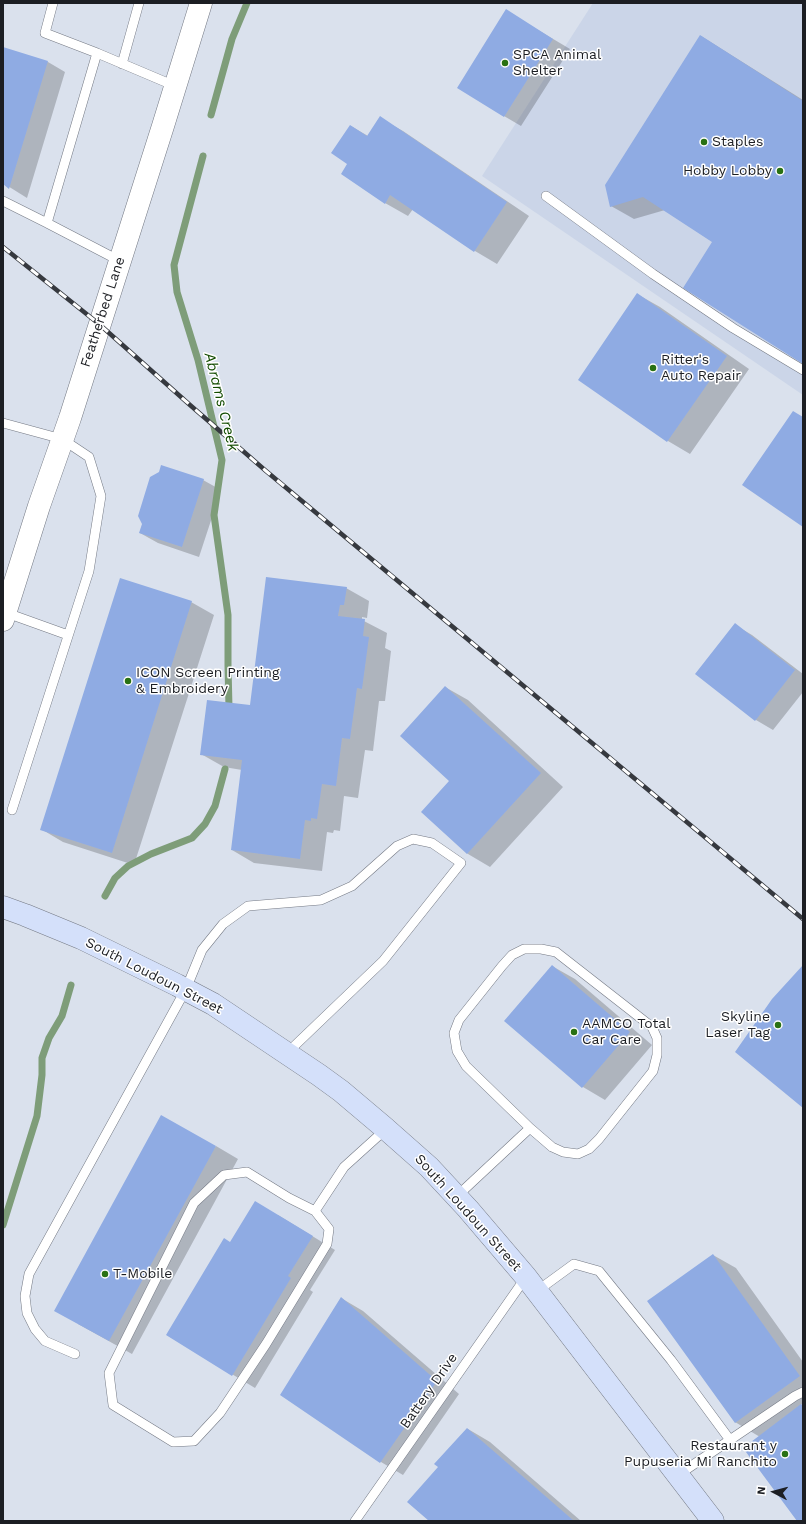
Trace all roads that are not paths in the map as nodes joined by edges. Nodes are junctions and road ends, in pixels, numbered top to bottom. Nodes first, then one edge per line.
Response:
1 (53, 3) edge
2 (139, 3) edge
3 (201, 3) edge
4 (97, 53) junction
5 (122, 64) junction
6 (175, 86) junction
7 (546, 196) dead end
8 (3, 201) edge
9 (47, 223) junction
10 (120, 261) junction
11 (803, 370) edge
12 (3, 423) edge
13 (62, 439) junction
14 (4, 615) edge
15 (68, 635) junction
16 (12, 810) dead end
17 (3, 908) edge
18 (186, 989) junction
19 (287, 1053) junction
20 (530, 1128) junction
21 (386, 1129) junction
22 (456, 1197) junction
23 (315, 1211) junction
24 (532, 1284) junction
25 (75, 1354) dead end
26 (803, 1392) edge
27 (730, 1440) junction
28 (678, 1475) junction
29 (355, 1521) edge
30 (713, 1521) edge

1 - 4 lane
2 - 5 lane
3 - 6 street, Featherbed Lane
4 - 5 lane
4 - 9 lane
5 - 6 lane
6 - 10 street, Featherbed Lane
7 - 11 lane
8 - 9 lane
9 - 10 lane
10 - 13 street, Featherbed Lane
12 - 13 lane
13 - 14 street, Featherbed Lane
13 - 15 lane
14 - 15 lane
15 - 16 lane
17 - 18 main road, South Loudoun Street
18 - 19 main road, South Loudoun Street
18 - 19 lane
18 - 25 lane
19 - 21 main road, South Loudoun Street
20 - 20 lane
20 - 22 lane
21 - 22 main road, South Loudoun Street
21 - 23 lane
22 - 24 main road, South Loudoun Street
23 - 23 lane
24 - 27 lane, Battery Drive
24 - 28 main road, South Loudoun Street
24 - 29 lane, Battery Drive
26 - 27 lane
27 - 28 lane
28 - 30 main road, South Loudoun Street

